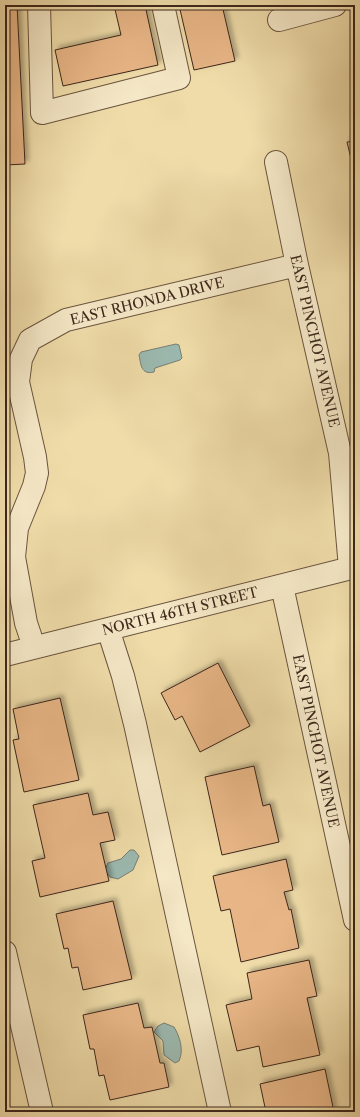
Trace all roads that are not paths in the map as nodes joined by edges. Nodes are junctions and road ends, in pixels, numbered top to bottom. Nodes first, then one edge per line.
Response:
1 (39, 5) edge
2 (163, 5) edge
3 (335, 5) edge
4 (279, 20) dead end
5 (276, 162) dead end
6 (297, 265) junction
7 (353, 568) edge
8 (282, 586) junction
9 (108, 629) junction
10 (34, 647) junction
11 (5, 655) edge
12 (355, 920) edge
13 (5, 952) edge
14 (42, 1112) edge
15 (220, 1112) edge

1 - 2 street
3 - 4 street
5 - 6 street, EAST PINCHOT AVENUE
6 - 7 street, EAST PINCHOT AVENUE
6 - 10 street, EAST RHONDA DRIVE
7 - 8 street, NORTH 46TH STREET
8 - 9 street, NORTH 46TH STREET
8 - 12 street, EAST PINCHOT AVENUE
9 - 10 street, NORTH 46TH STREET
9 - 15 street
10 - 11 street, NORTH 46TH STREET
13 - 14 street

